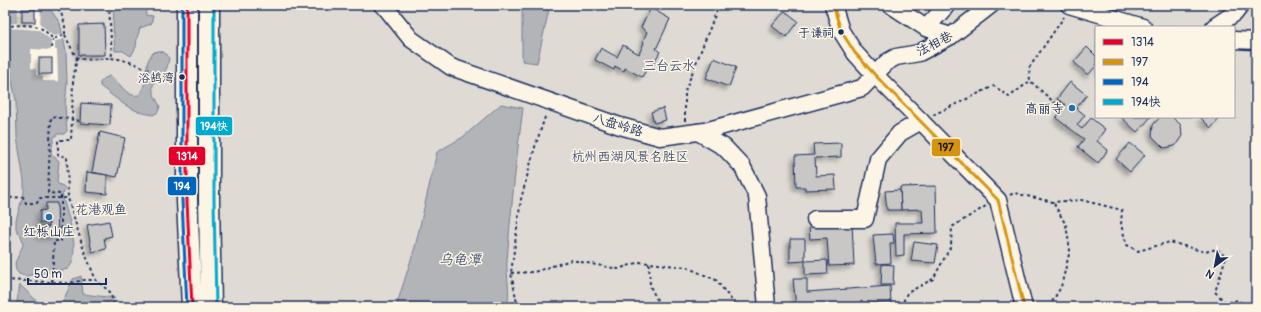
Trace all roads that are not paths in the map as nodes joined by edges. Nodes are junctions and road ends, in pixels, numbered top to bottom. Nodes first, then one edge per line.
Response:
1 (187, 5) edge
2 (209, 5) edge
3 (382, 5) edge
4 (833, 5) edge
5 (891, 5) edge
6 (947, 5) edge
7 (991, 5) edge
8 (1070, 5) edge
9 (1241, 5) edge
10 (1140, 26) edge
11 (1216, 26) edge
12 (926, 28) junction
13 (951, 36) junction
14 (1235, 40) edge
15 (1256, 41) edge
16 (875, 75) junction
17 (920, 121) junction
18 (698, 132) junction
19 (815, 219) dead end
20 (192, 307) edge
21 (211, 307) edge
22 (767, 307) edge
23 (1024, 307) edge

1 - 20 main road
2 - 21 main road
3 - 18 street, 八盘岭路
4 - 16 street
5 - 12 street
6 - 12 street
7 - 13 street, 法相巷
8 - 10 street
9 - 11 street
12 - 13 street
13 - 16 street, 法相巷
14 - 15 street
16 - 17 street
16 - 18 street, 八盘岭路
17 - 19 street
17 - 23 street
18 - 22 street

